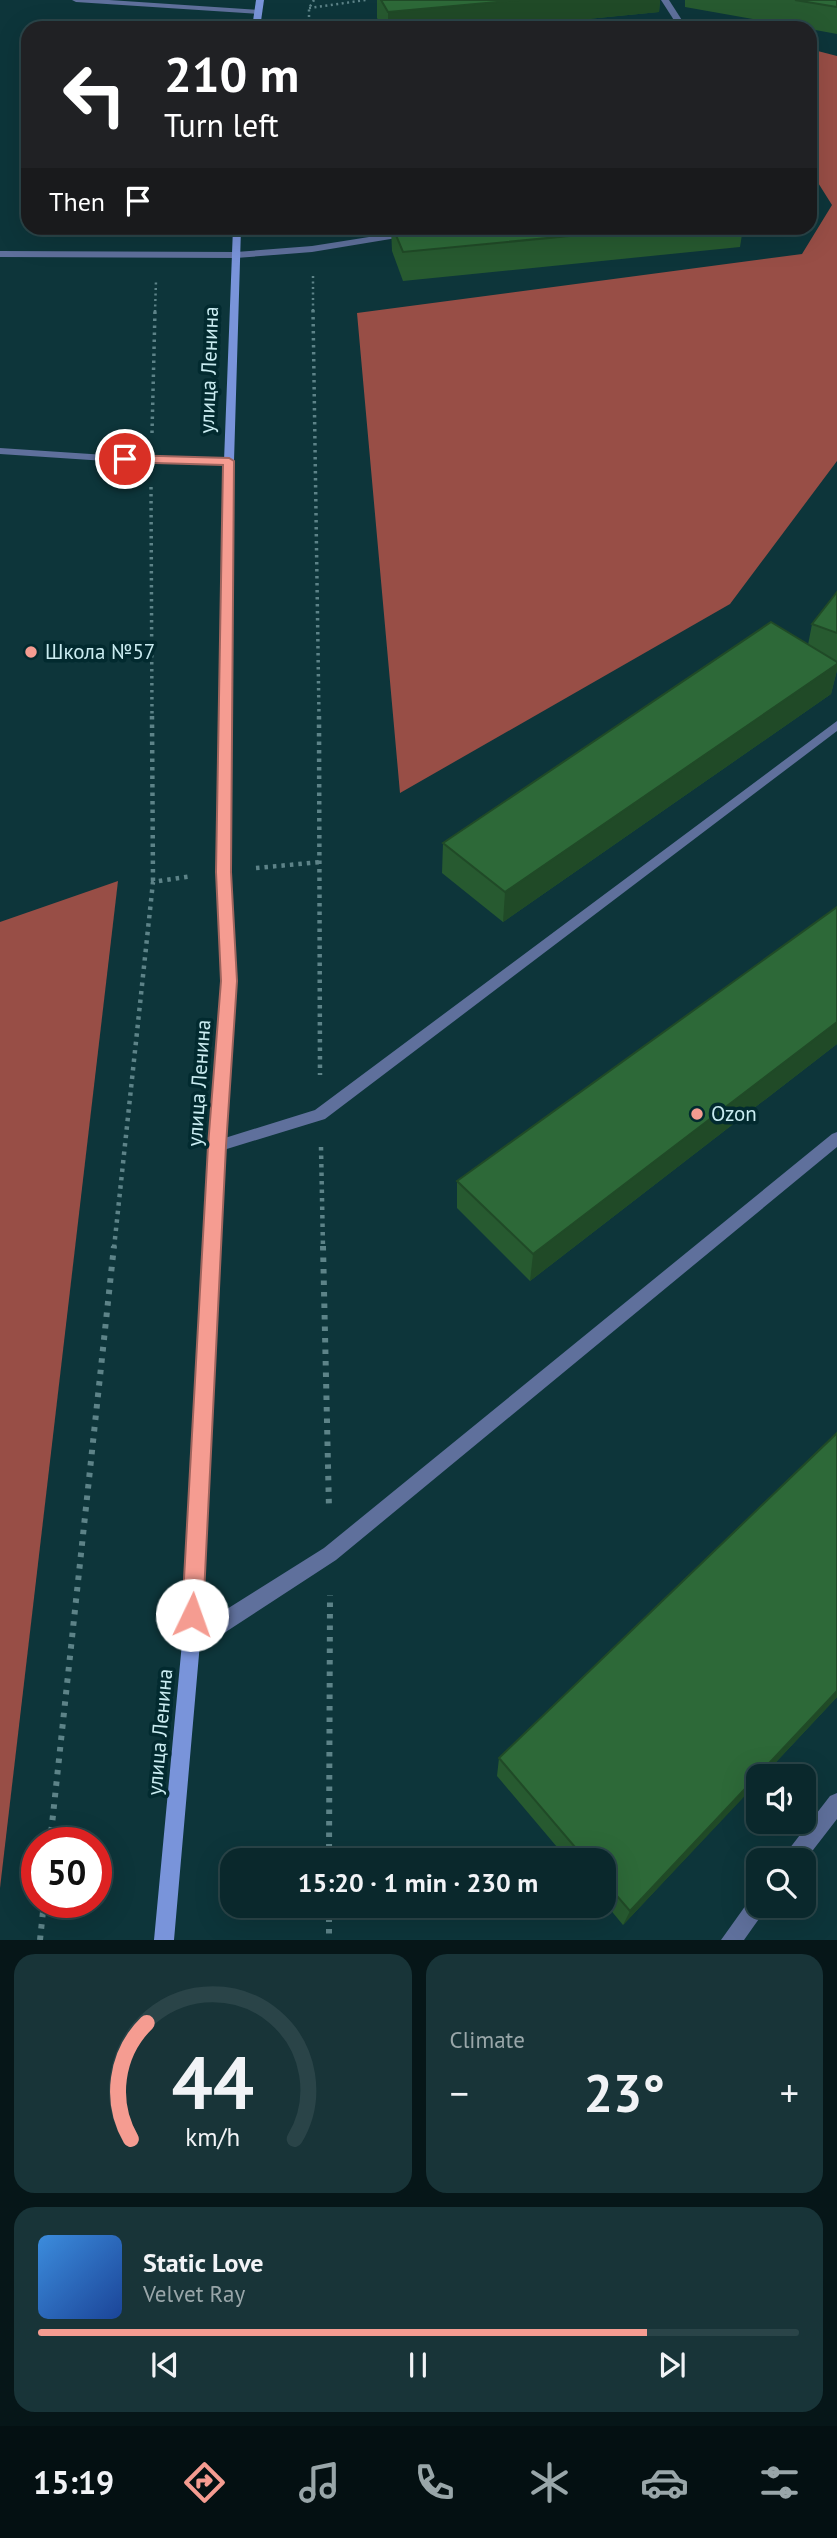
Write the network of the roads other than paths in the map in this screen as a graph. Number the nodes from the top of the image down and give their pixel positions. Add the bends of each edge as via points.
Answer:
1 (76, 0) edge
2 (260, 0) edge
3 (666, 0) edge
4 (257, 12) junction
5 (256, 21) edge
6 (679, 21) edge
7 (237, 235) edge
8 (397, 235) edge
9 (0, 254) edge
10 (236, 255) junction
11 (0, 451) edge
12 (229, 461) junction
13 (837, 725) edge
14 (837, 1138) edge
15 (217, 1146) junction
16 (191, 1643) junction
17 (837, 1803) edge
18 (802, 1848) edge
19 (748, 1918) edge
20 (164, 1940) edge
21 (731, 1940) edge

1 - 4 lane
2 - 4 main road
3 - 6 lane
4 - 5 main road
7 - 10 main road, улица Ленина
8 - 10 lane
9 - 10 lane
10 - 12 main road, улица Ленина
11 - 12 lane
12 - 15 main road, улица Ленина via 223,872 229,981
13 - 15 lane via 320,1115
14 - 16 lane via 330,1554
15 - 16 main road, улица Ленина
16 - 20 main road, улица Ленина
17 - 18 lane
19 - 21 lane

